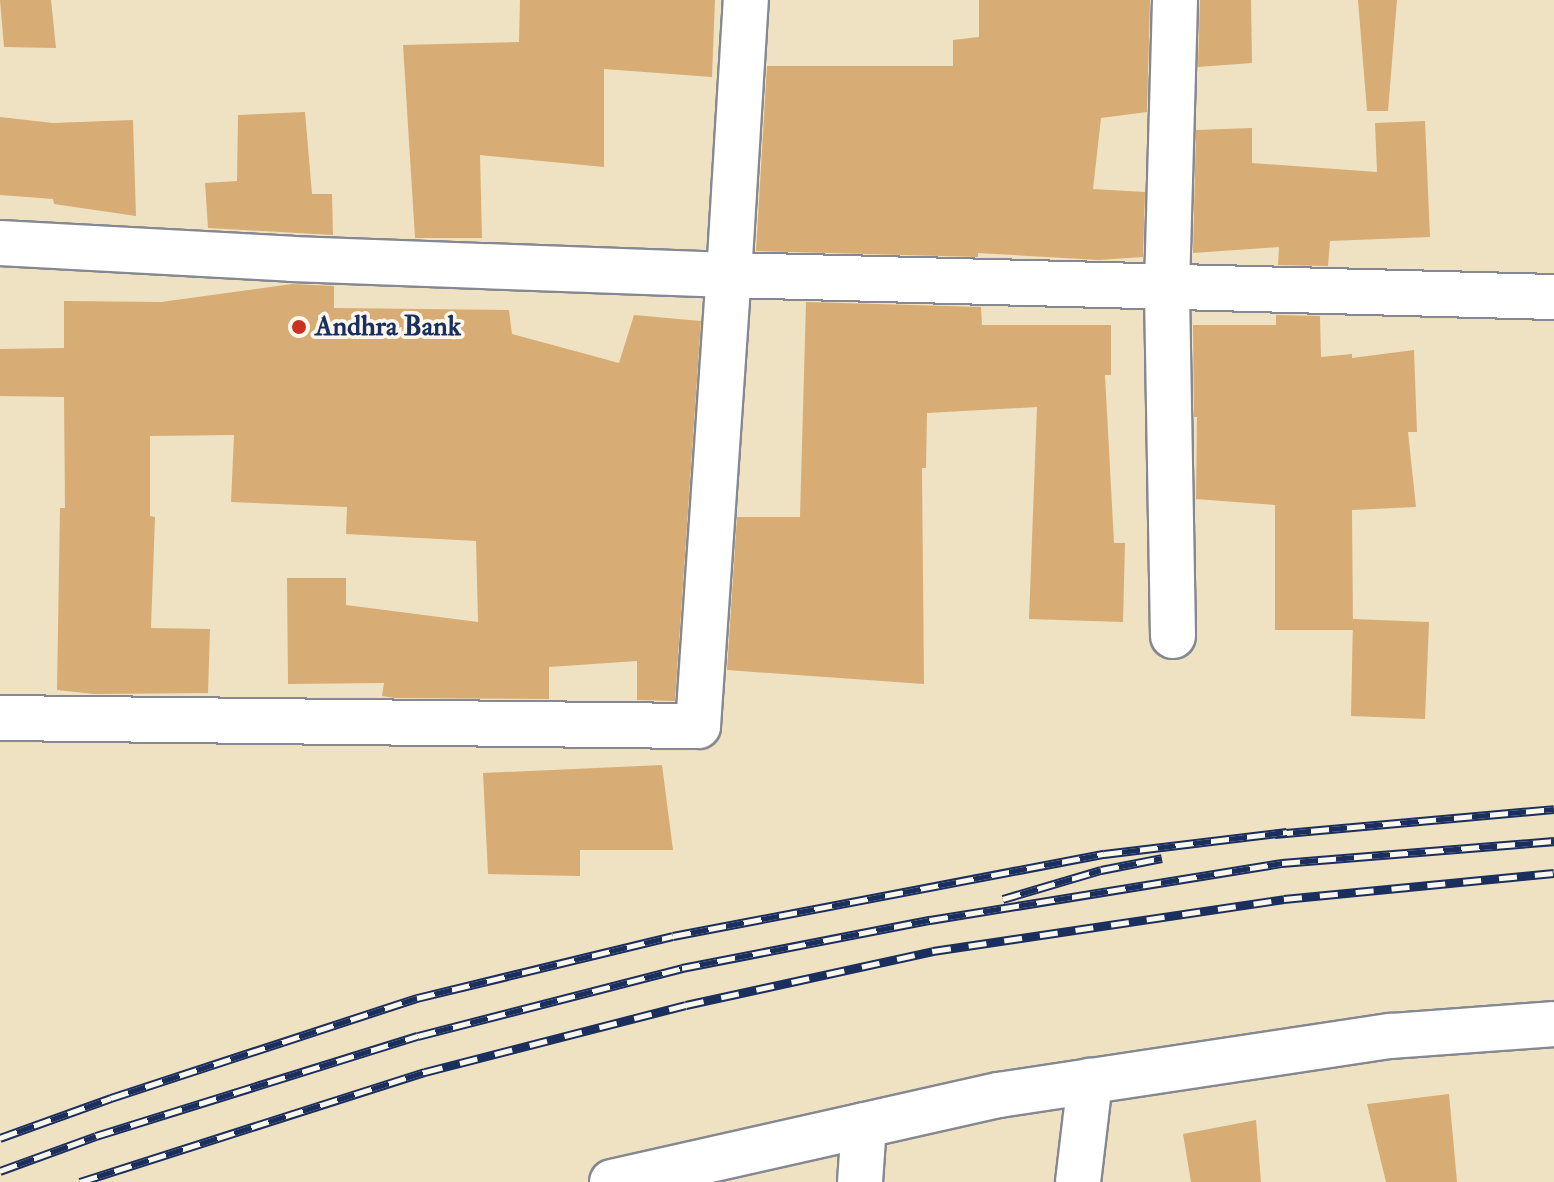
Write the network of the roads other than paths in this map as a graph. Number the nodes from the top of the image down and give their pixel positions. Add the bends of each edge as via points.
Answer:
1 (746, 0) edge
2 (1175, 0) edge
3 (0, 243) edge
4 (729, 275) junction
5 (1167, 287) junction
6 (1554, 297) edge
7 (1173, 636) dead end
8 (0, 718) edge
9 (1554, 1024) edge
10 (1090, 1081) junction
11 (864, 1125) junction
12 (612, 1182) edge
13 (860, 1182) edge
14 (1078, 1182) edge

1 - 4 street
2 - 5 street
3 - 4 street
4 - 5 street
4 - 8 street via 698,726
5 - 6 street
5 - 7 street
9 - 10 street via 1391,1036
10 - 11 street
10 - 14 street
11 - 12 street
11 - 13 street

